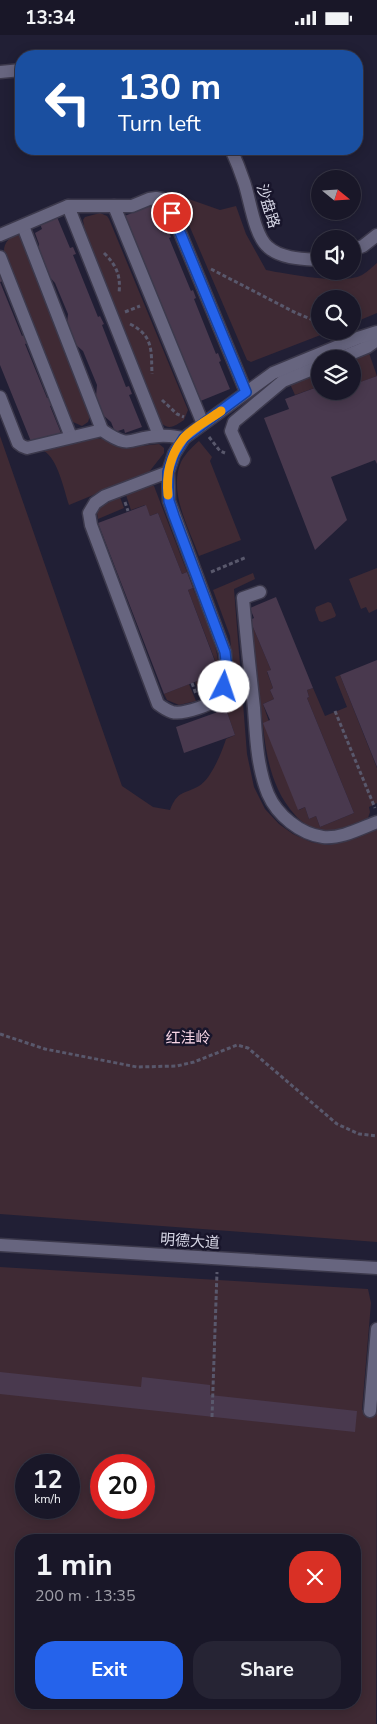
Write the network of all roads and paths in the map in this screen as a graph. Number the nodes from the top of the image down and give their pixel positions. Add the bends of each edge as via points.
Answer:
1 (15, 71) edge
2 (0, 72) edge
3 (234, 155) edge
4 (68, 206) junction
5 (114, 206) junction
6 (22, 226) junction
7 (0, 235) edge
8 (377, 235) edge
9 (361, 247) edge
10 (0, 257) edge
11 (192, 259) junction
12 (311, 260) edge
13 (152, 300) junction
14 (112, 318) junction
15 (311, 319) edge
16 (377, 332) edge
17 (377, 340) edge
18 (360, 350) edge
19 (311, 370) edge
20 (153, 382) dead end
21 (246, 392) junction
22 (158, 395) dead end
23 (0, 397) edge
24 (204, 429) junction
25 (102, 430) junction
26 (159, 435) junction
27 (71, 437) junction
28 (184, 438) junction
29 (220, 451) dead end
30 (244, 460) dead end
31 (168, 472) junction
32 (247, 557) dead end
33 (206, 574) dead end
34 (260, 592) dead end
35 (336, 711) dead end
36 (377, 814) edge
37 (377, 822) edge
38 (0, 1034) edge
39 (377, 1136) edge
40 (0, 1245) edge
41 (218, 1259) junction
42 (377, 1268) edge
43 (377, 1329) edge
44 (370, 1411) dead end
45 (212, 1417) dead end

1 - 2 street
3 - 12 street, 沙盘路 via 260,237 268,248
4 - 5 street
4 - 6 street
4 - 14 street
5 - 11 street via 132,206 149,199 162,199 172,213
5 - 13 street
6 - 7 street
6 - 25 street
8 - 9 street
10 - 27 street
11 - 15 path
11 - 21 street
13 - 14 path
13 - 24 street
14 - 20 path via 138,328 147,337
14 - 26 street
16 - 21 street via 273,373
17 - 18 street
19 - 30 street via 283,381 234,422 231,431
21 - 24 street
22 - 24 path via 177,413
23 - 27 street via 22,446 27,448
24 - 28 street
24 - 29 path
25 - 26 street via 116,440 126,442
25 - 27 street
26 - 28 street
28 - 31 street
31 - 31 street via 171,509 225,652 227,669 222,695 216,701 183,713 172,712 158,704 89,513 105,496
32 - 33 path
34 - 37 street via 243,598 258,758 269,795 290,823 313,835 332,837
35 - 36 path
38 - 39 path via 45,1049 137,1067 177,1066 237,1045 248,1048 337,1124
40 - 41 street, 明德大道
41 - 42 street, 明德大道
41 - 45 path
43 - 44 street

